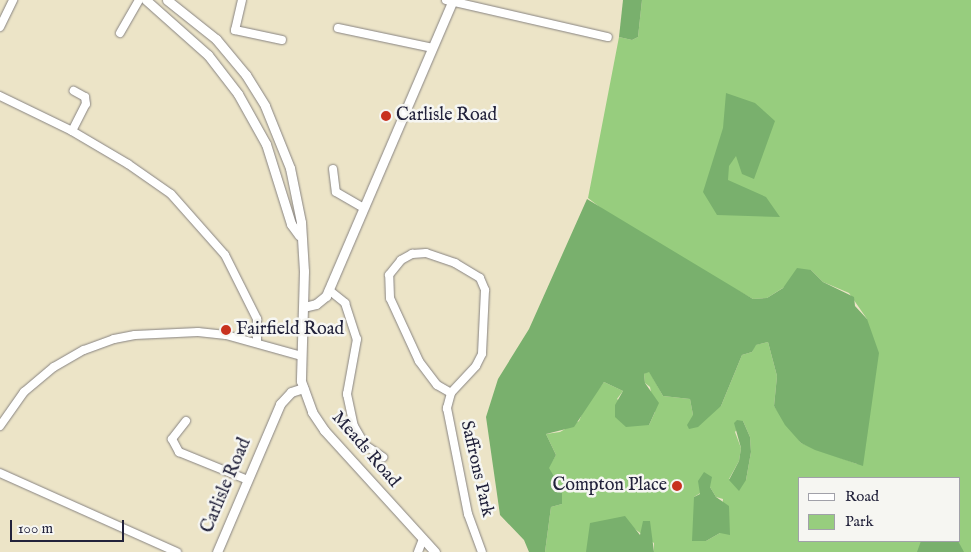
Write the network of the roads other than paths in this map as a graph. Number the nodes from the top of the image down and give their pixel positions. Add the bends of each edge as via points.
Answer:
1 (14, 0) edge
2 (139, 0) edge
3 (146, 0) edge
4 (167, 0) edge
5 (242, 0) edge
6 (451, 1) edge
7 (0, 27) edge
8 (338, 28) dead end
9 (120, 33) dead end
10 (608, 37) dead end
11 (282, 40) dead end
12 (433, 48) junction
13 (74, 91) dead end
14 (0, 96) edge
15 (72, 131) junction
16 (333, 169) dead end
17 (364, 208) junction
18 (300, 235) junction
19 (329, 290) junction
20 (304, 307) junction
21 (257, 343) junction
22 (301, 356) junction
23 (303, 388) junction
24 (451, 393) junction
25 (186, 421) dead end
26 (0, 424) edge
27 (383, 457) dead end
28 (0, 474) edge
29 (248, 480) junction
30 (423, 539) junction
31 (177, 552) edge
32 (217, 552) edge
33 (418, 552) edge
34 (435, 552) edge
35 (482, 552) edge

1 - 7 street
2 - 9 street
3 - 18 street, Meads Road via 208,55 238,94 266,144 291,224
4 - 18 street, Meads Road via 216,39 258,93 290,168
5 - 11 street via 235,30
6 - 10 street
6 - 12 street
8 - 12 street
12 - 17 street
13 - 15 street via 85,97 86,104
14 - 15 street
15 - 21 street via 171,194 209,234 230,263 257,319
16 - 17 street via 336,192
17 - 19 street
18 - 20 street, Meads Road
19 - 20 street via 320,302
19 - 27 street via 345,303 357,339 347,394 354,426 365,445
20 - 22 street, Meads Road
21 - 22 street
21 - 26 street via 226,336 172,332 135,335 97,344 65,360 40,378 24,392
22 - 23 street, Meads Road
23 - 29 street, Carlisle Road via 291,392 280,404
23 - 30 street, Meads Road via 324,430
24 - 24 street via 437,384 419,361 390,298 389,275 401,260 412,254 426,253 455,262 480,278 486,290 482,354 476,366
24 - 35 street, Saffrons Park via 447,415 468,514
25 - 29 street via 172,439 179,452
28 - 31 street
29 - 32 street, Carlisle Road
30 - 33 street
30 - 34 street, Meads Road

